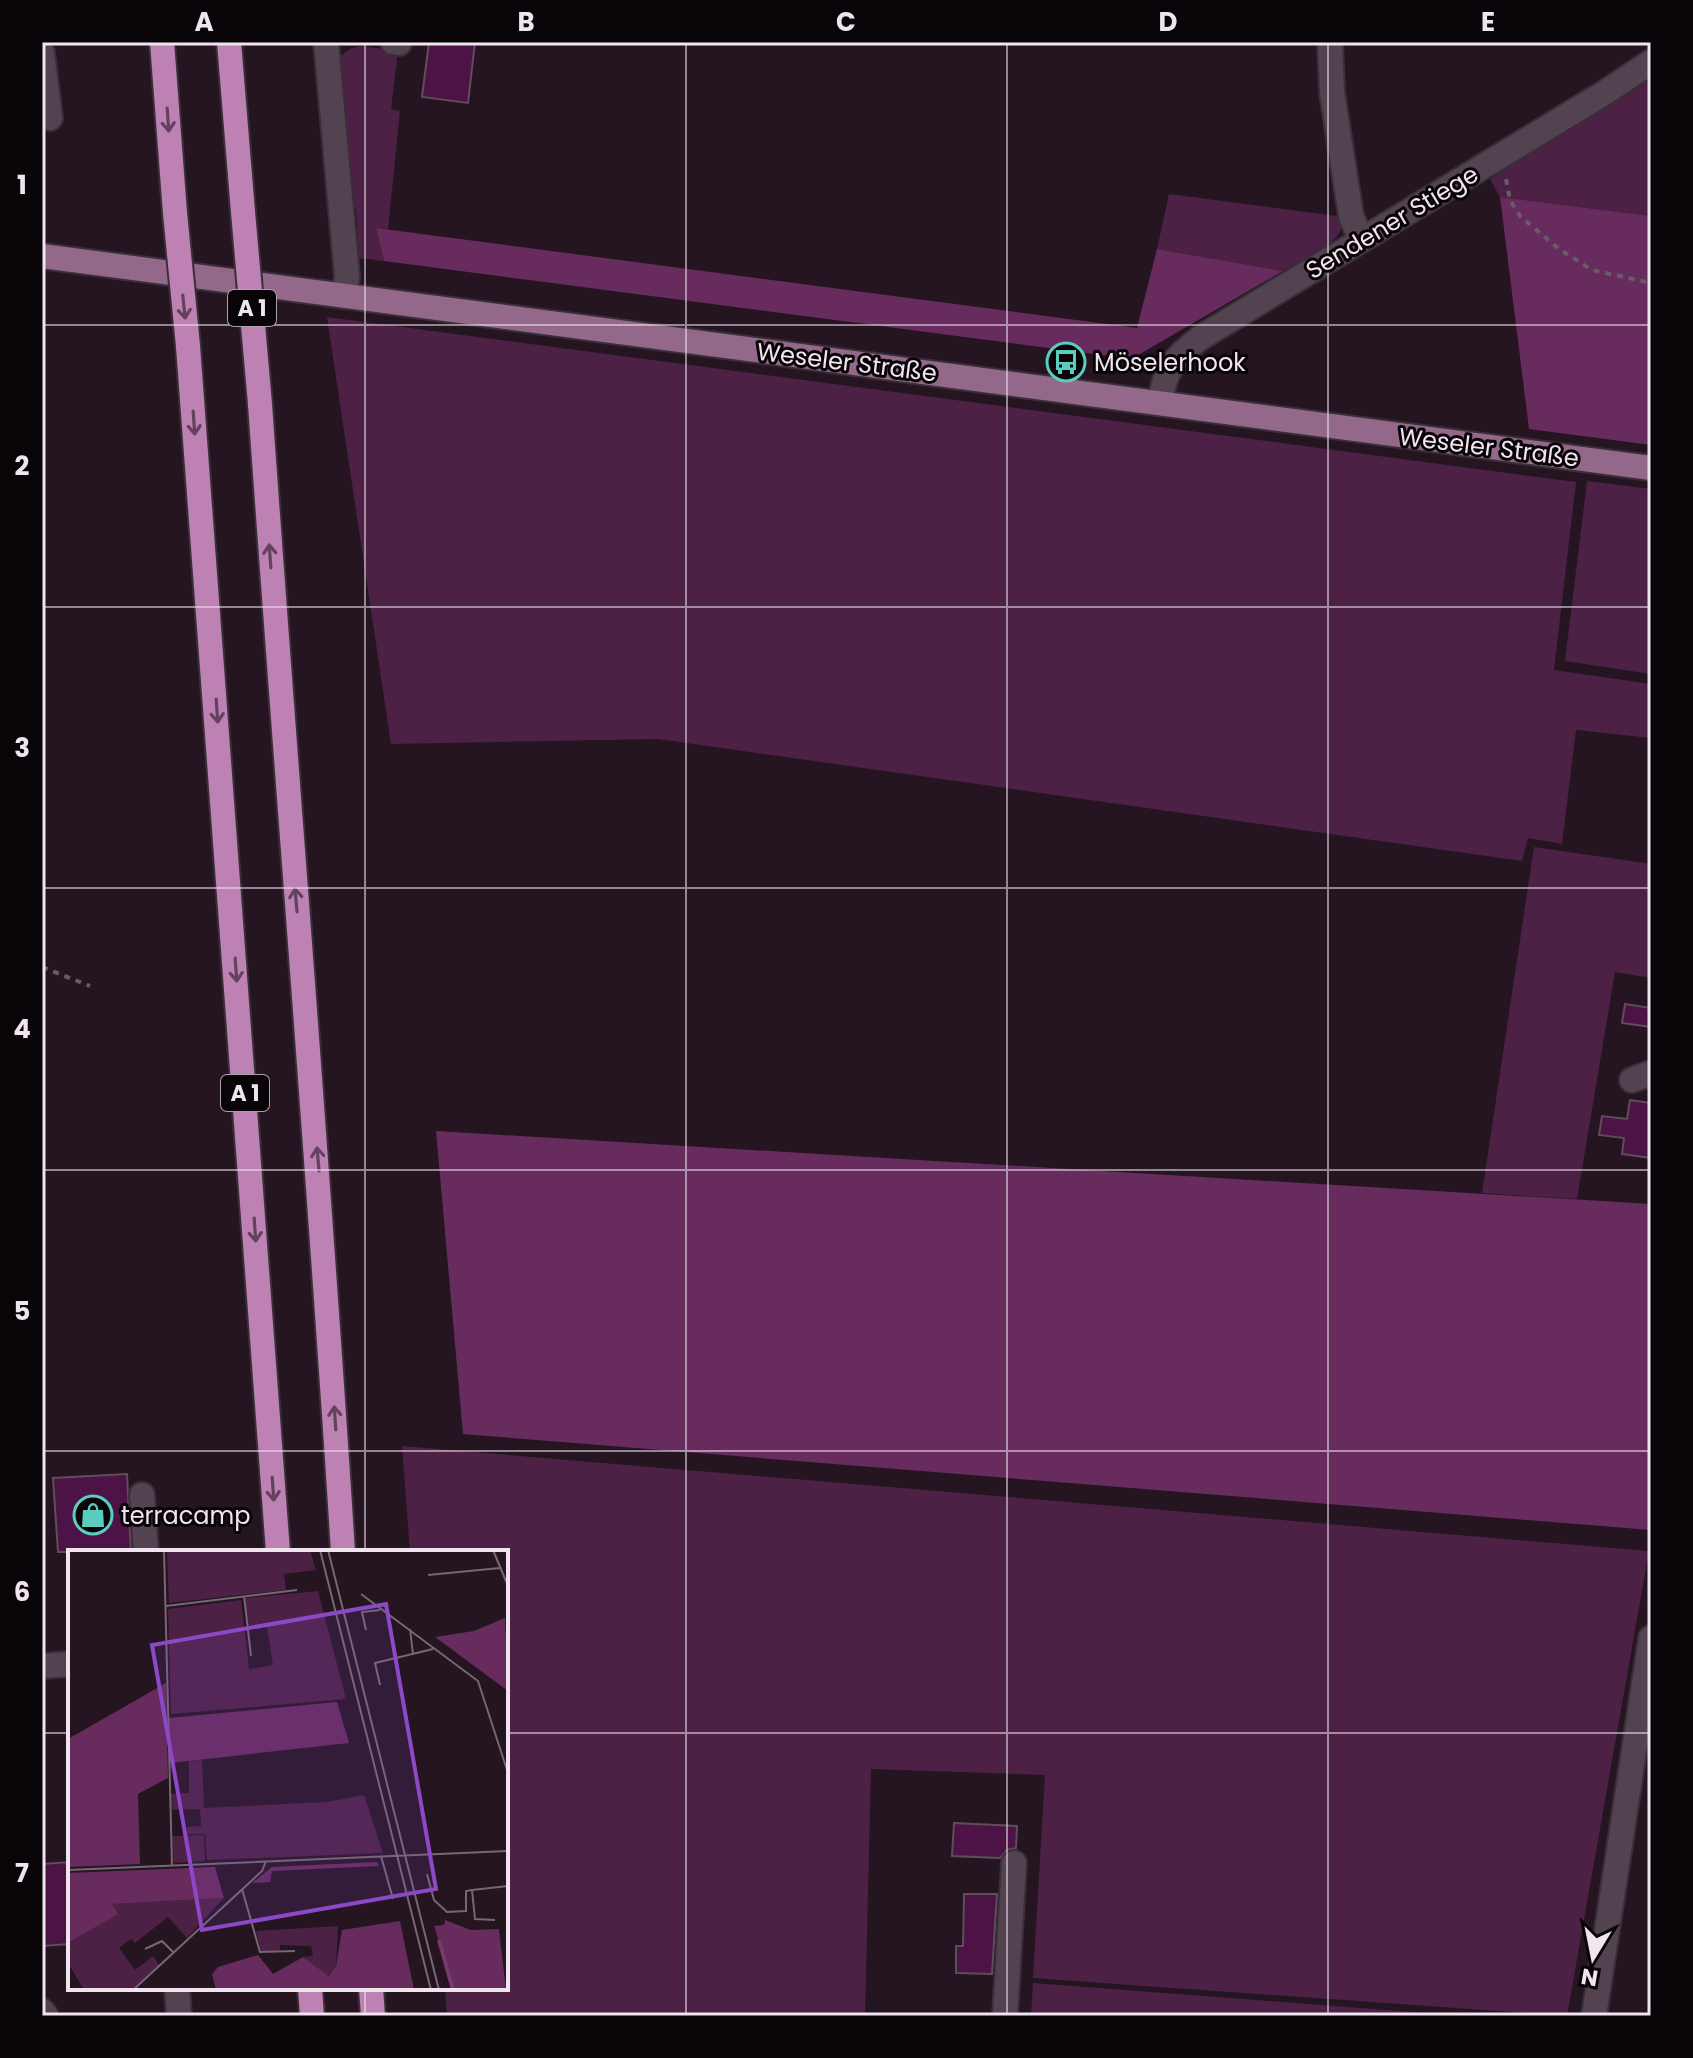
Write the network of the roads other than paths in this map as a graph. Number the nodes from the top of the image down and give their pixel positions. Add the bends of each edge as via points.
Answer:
1 (162, 42) edge
2 (229, 42) edge
3 (326, 42) edge
4 (393, 42) edge
5 (1330, 42) edge
6 (399, 43) edge
7 (42, 53) edge
8 (1651, 62) edge
9 (50, 118) dead end
10 (1361, 239) junction
11 (42, 256) edge
12 (345, 296) junction
13 (1160, 403) junction
14 (1651, 468) edge
15 (142, 1495) dead end
16 (146, 1550) edge
17 (278, 1550) edge
18 (343, 1550) edge
19 (1651, 1638) edge
20 (68, 1664) edge
21 (42, 1666) edge
22 (1014, 1863) dead end
23 (177, 1990) edge
24 (310, 1990) edge
25 (371, 1990) edge
26 (42, 2011) edge
27 (46, 2016) edge
28 (179, 2016) edge
29 (312, 2016) edge
30 (373, 2016) edge
31 (1005, 2016) edge
32 (1594, 2016) edge

1 -> 17 highway, A 1, bridge
18 -> 2 highway, A 1, bridge via 321,1195
3 - 12 street
4 - 6 street
5 - 10 street via 1332,92 1351,216
7 - 9 street
8 - 10 street, Sendener Stiege
10 - 13 street, Sendener Stiege via 1178,355 1168,368
11 - 12 main road, Weseler Straße
12 - 13 main road, Weseler Straße
13 - 14 main road, Weseler Straße
15 - 16 street
19 - 32 street
20 - 21 street
22 - 31 street
23 - 28 street
24 - 29 highway
25 - 30 highway
26 - 27 street

